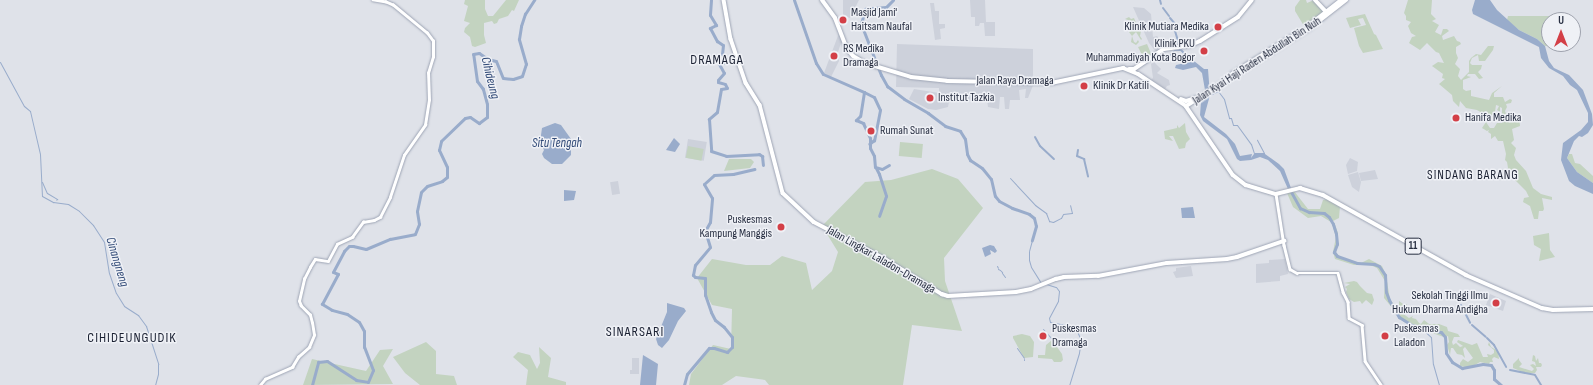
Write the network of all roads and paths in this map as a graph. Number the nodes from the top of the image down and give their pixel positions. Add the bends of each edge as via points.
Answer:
1 (373, 0) edge
2 (724, 0) edge
3 (822, 0) edge
4 (1253, 0) edge
5 (1315, 0) edge
6 (1341, 0) edge
7 (1346, 0) edge
8 (1328, 13) junction
9 (1154, 57) junction
10 (1123, 68) junction
11 (1139, 68) junction
12 (1133, 72) junction
13 (1138, 74) junction
14 (1200, 97) junction
15 (1178, 99) junction
16 (1187, 107) junction
17 (1276, 194) junction
18 (1284, 241) junction
19 (1593, 309) edge
20 (260, 385) edge
21 (1381, 385) edge

1 - 20 main road via 392,4 434,41 433,58 428,73 430,97 425,124 404,155 390,197 380,217 363,222 352,237 336,244 328,261 313,260 304,277 299,302 310,315 314,336 309,347 292,367 265,379
2 - 18 main road, Jalan Lingkar Laladon-Dramaga via 731,39 746,83 760,105 781,189 807,217 944,295 1016,292 1064,277 1098,276 1167,263 1227,259
3 - 10 highway, Jalan Raya Dramaga via 835,18 850,53 857,59 924,80 1040,84
4 - 9 highway via 1238,17 1200,42 1168,50
5 - 8 highway
6 - 8 highway, Jalan Kyai Haji Raden Abdullah Bin Nuh
7 - 8 highway, Jalan Kyai Haji Raden Abdullah Bin Nuh
8 - 14 highway, Jalan Kyai Haji Raden Abdullah Bin Nuh
9 - 10 highway, Jalan Raya Dramaga via 1133,69
9 - 11 highway
10 - 12 highway
11 - 12 highway
11 - 13 highway
12 - 13 highway
13 - 15 highway
14 - 15 highway via 1186,101
14 - 16 highway, Jalan Kyai Haji Raden Abdullah Bin Nuh
15 - 16 highway
16 - 17 main road via 1237,180
17 - 18 main road
17 - 19 main road, 11 via 1304,188 1328,198 1464,275 1534,306 1553,310
18 - 21 main road via 1293,271 1338,274 1348,302 1349,318 1362,325 1365,361

